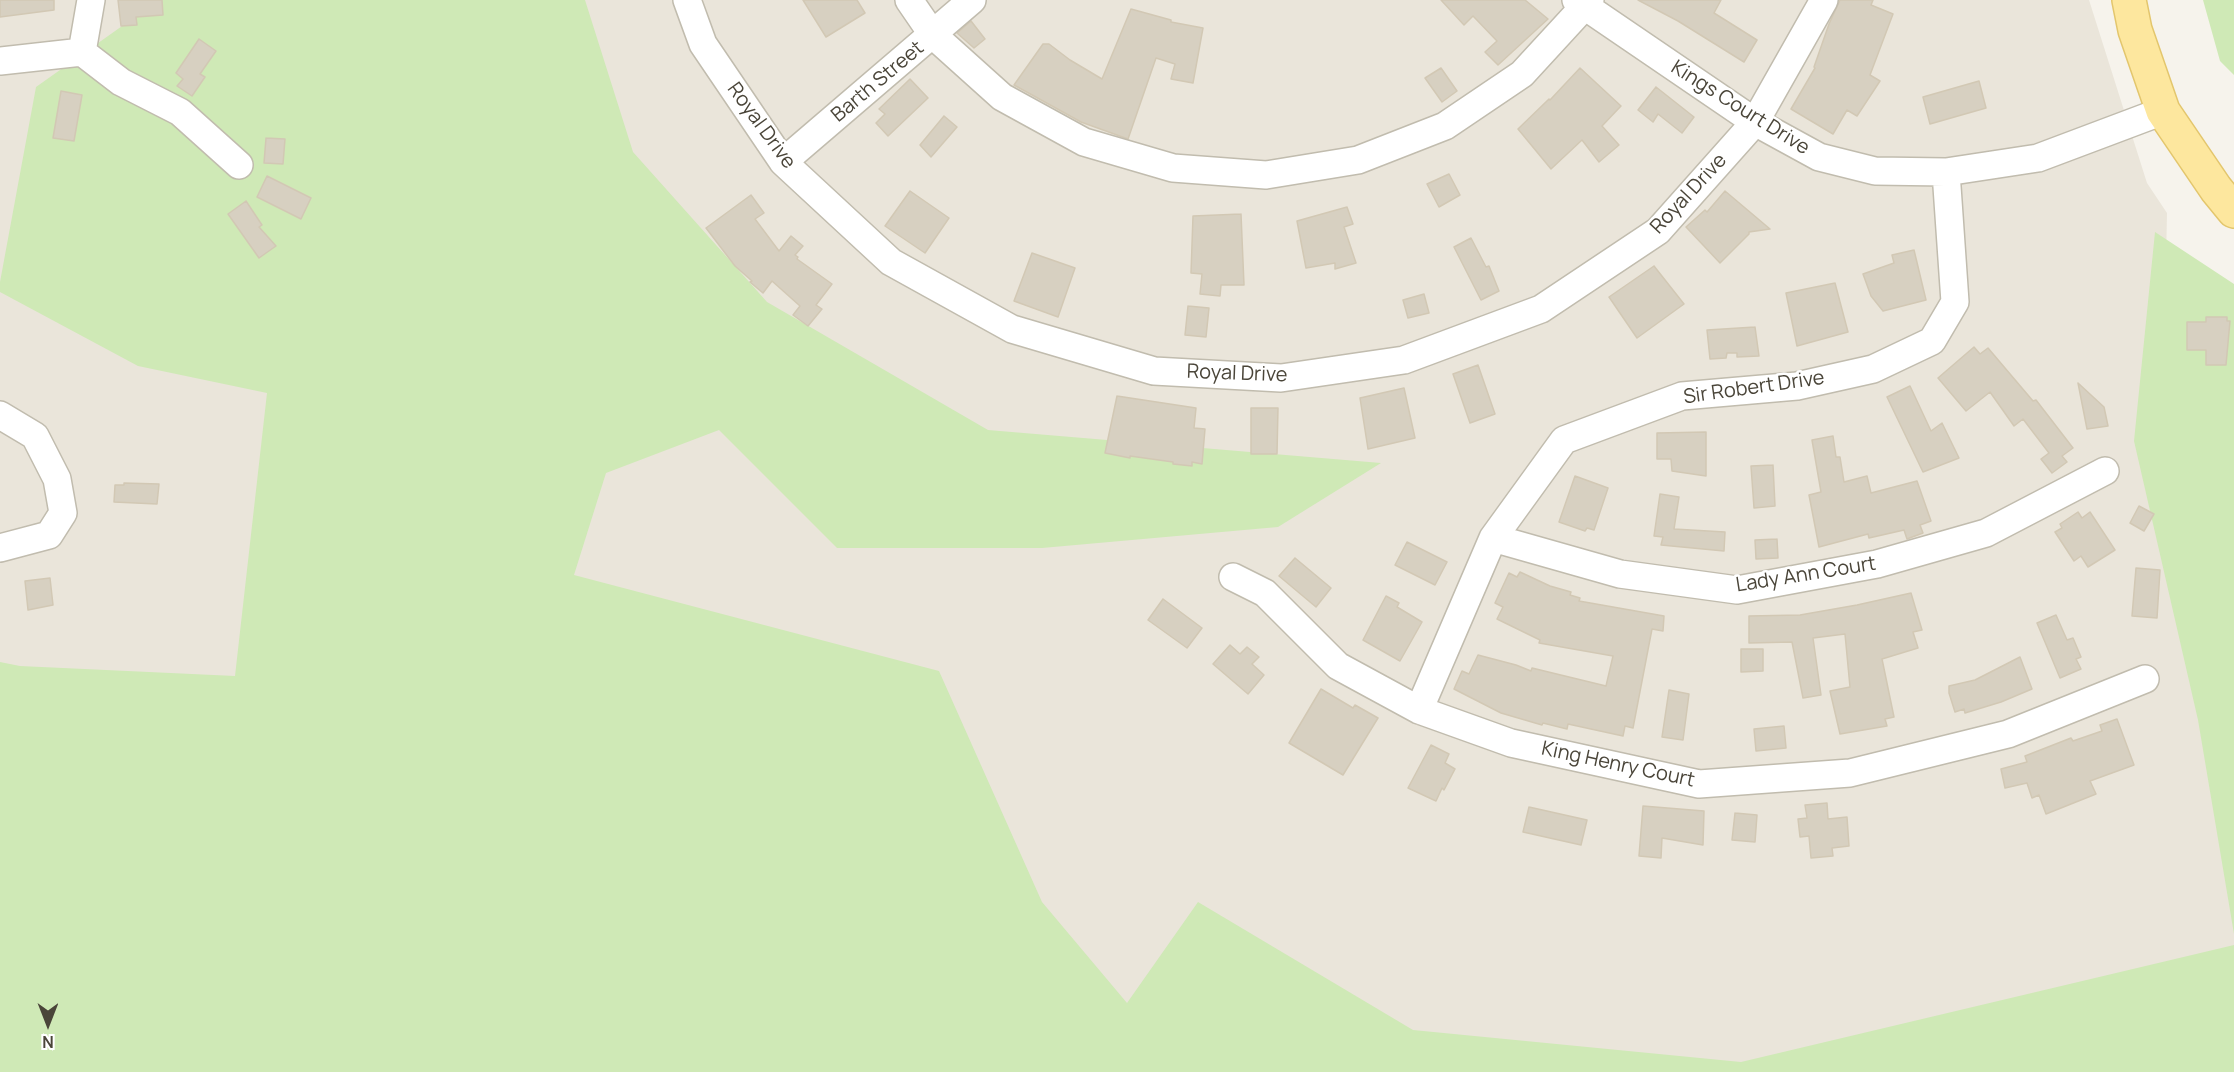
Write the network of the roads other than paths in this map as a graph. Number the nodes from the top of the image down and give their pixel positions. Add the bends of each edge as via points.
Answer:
1 (91, 0) edge
2 (687, 0) edge
3 (909, 0) edge
4 (972, 0) edge
5 (1824, 0) edge
6 (2129, 0) edge
7 (1584, 2) edge
8 (933, 35) junction
9 (82, 52) junction
10 (0, 61) edge
11 (2163, 111) junction
12 (1755, 122) junction
13 (783, 162) junction
14 (239, 165) dead end
15 (1946, 172) junction
16 (2234, 211) edge
17 (0, 415) edge
18 (2105, 471) dead end
19 (1493, 538) junction
20 (0, 548) edge
21 (1233, 577) dead end
22 (2145, 679) dead end
23 (1419, 710) junction

1 - 9 street
2 - 13 street, Royal Drive via 703,45
3 - 8 street
4 - 8 street, Barth Street
5 - 12 street, Royal Drive
6 - 11 main road via 2135,30
7 - 8 street via 1522,74 1445,126 1358,160 1266,175 1173,168 1084,142 1002,97
7 - 12 street, Kings Court Drive
8 - 13 street, Barth Street
9 - 10 street
9 - 14 street via 121,82 180,112
11 - 15 street, Kings Court Drive via 2038,158
11 - 16 main road
12 - 13 street, Royal Drive via 1658,231 1541,309 1404,360 1281,378 1154,371 1012,329 891,262
12 - 15 street, Kings Court Drive via 1819,158 1875,171
15 - 19 street, Sir Robert Drive via 1955,302 1932,341 1873,369 1797,386 1682,396 1564,440
17 - 20 street via 35,436 57,479 63,513 49,535
18 - 19 street, Lady Ann Court via 1986,533 1877,564 1737,590 1620,574
19 - 23 street, Sir Robert Drive
21 - 23 street, King Henry Court via 1264,593 1338,666
22 - 23 street, King Henry Court via 2008,734 1850,773 1700,784 1511,742

